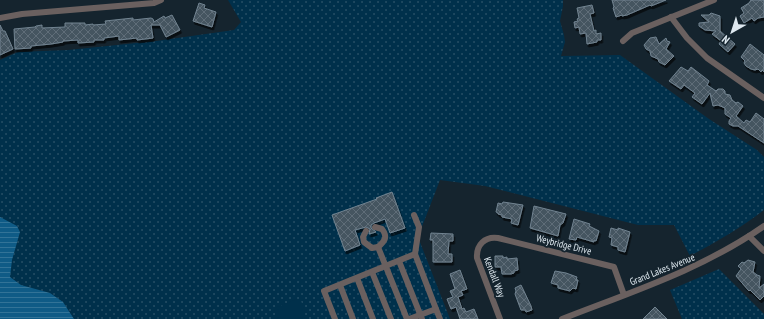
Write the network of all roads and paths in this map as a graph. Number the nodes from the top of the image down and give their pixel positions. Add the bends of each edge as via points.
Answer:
1 (161, 0) edge
2 (714, 0) edge
3 (671, 17) junction
4 (0, 18) edge
5 (623, 41) dead end
6 (764, 98) edge
7 (414, 215) dead end
8 (764, 226) edge
9 (375, 227) dead end
10 (366, 231) dead end
11 (749, 236) junction
12 (481, 243) joint
13 (378, 247) junction
14 (764, 251) edge
15 (415, 254) junction
16 (399, 261) junction
17 (386, 266) junction
18 (372, 272) junction
19 (357, 278) junction
20 (340, 285) junction
21 (624, 295) junction
22 (436, 309) junction
23 (421, 317) edge
24 (335, 319) edge
25 (353, 319) edge
26 (373, 319) edge
27 (391, 319) edge
28 (408, 319) edge
29 (440, 319) edge
30 (500, 319) edge
31 (562, 319) edge

1 - 4 street via 154,3
2 - 3 street
3 - 5 street via 632,33
3 - 6 street via 707,58
7 - 15 street via 419,227
8 - 11 street, Grand Lakes Avenue
9 - 13 street via 382,229 386,238
10 - 13 street via 364,242 372,248
11 - 14 street
11 - 21 street, Grand Lakes Avenue via 703,263
12 - 21 street, Weybridge Drive via 490,238 498,238 614,267
12 - 30 street, Kendall Way via 477,258
13 - 17 street
15 - 16 street
15 - 22 street
16 - 17 street
16 - 23 street
17 - 18 street
17 - 28 street
18 - 19 street
18 - 27 street
19 - 20 street
19 - 26 street
20 - 24 street via 324,291
20 - 25 street
21 - 31 street, Grand Lakes Avenue
22 - 23 street
22 - 29 street
23 - 28 street

